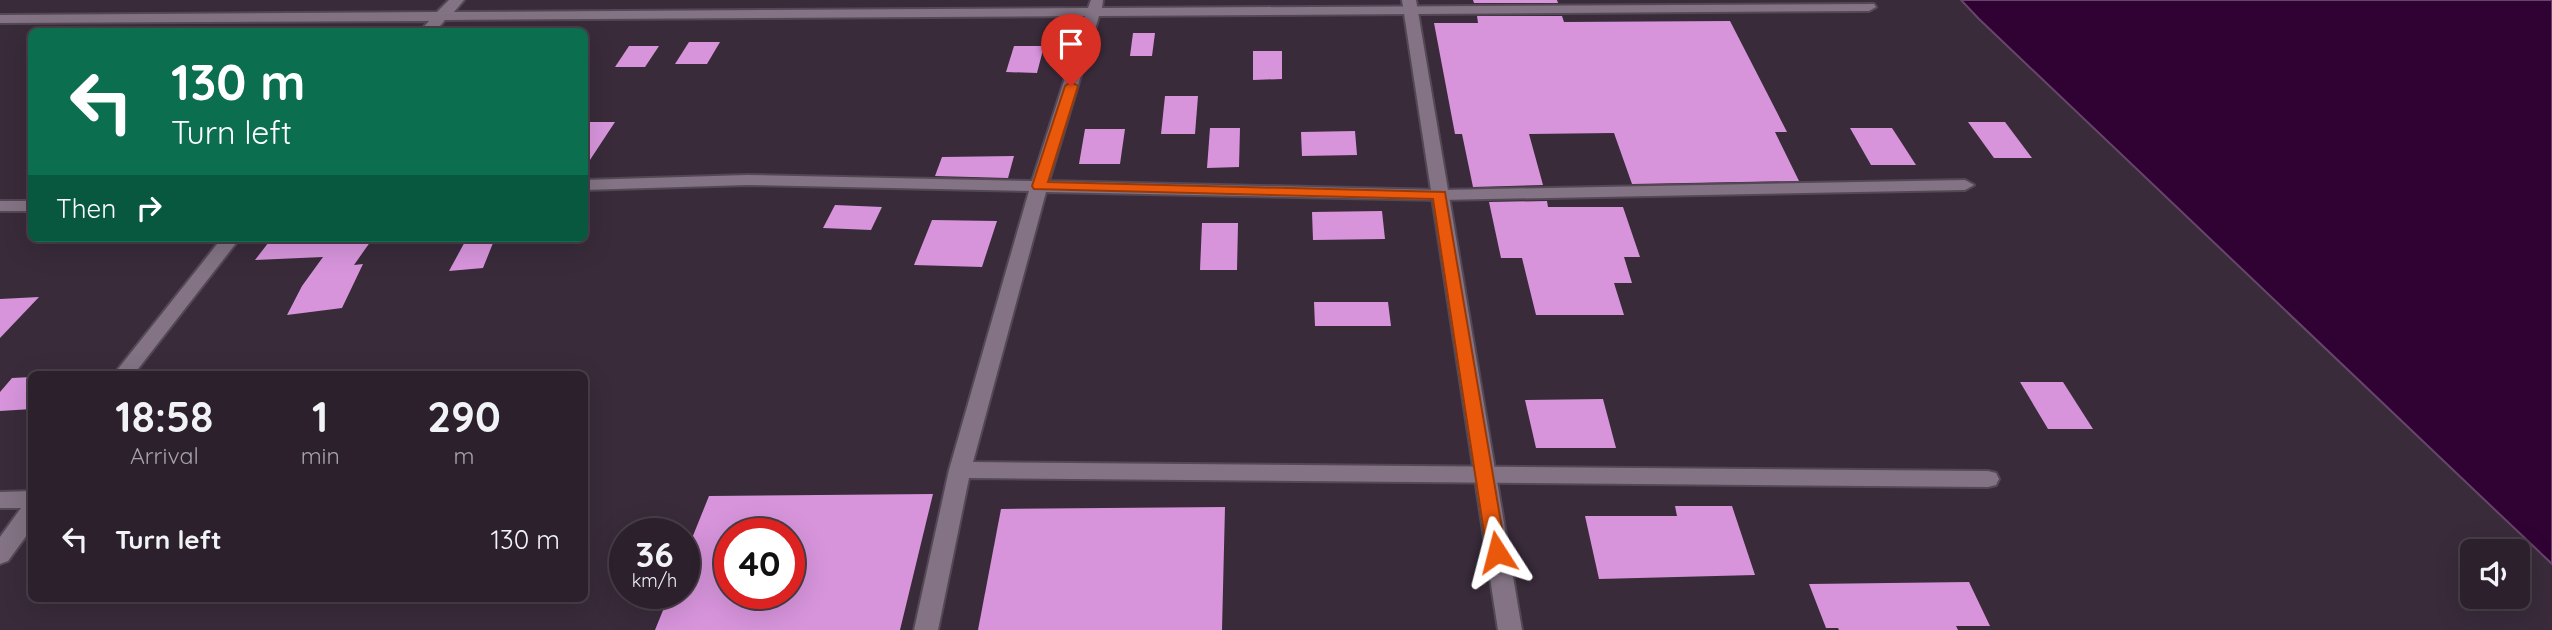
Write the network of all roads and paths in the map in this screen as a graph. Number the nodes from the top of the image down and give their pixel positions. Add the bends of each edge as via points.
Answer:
1 (457, 0) edge
2 (1410, 4) edge
3 (1097, 5) edge
4 (1869, 7) dead end
5 (439, 18) junction
6 (0, 19) edge
7 (430, 28) edge
8 (588, 185) edge
9 (1965, 185) dead end
10 (1039, 186) junction
11 (1440, 195) junction
12 (0, 206) edge
13 (28, 206) edge
14 (228, 242) edge
15 (126, 371) edge
16 (960, 470) junction
17 (1484, 474) junction
18 (1988, 479) dead end
19 (0, 500) edge
20 (28, 508) edge
21 (28, 513) edge
22 (0, 555) edge
23 (926, 630) edge
24 (1510, 630) edge

1 - 5 street
2 - 3 street
2 - 4 street
2 - 11 street
3 - 5 street
3 - 10 street
5 - 6 street
5 - 7 street
8 - 10 street via 747,180
9 - 11 street
10 - 11 street
10 - 16 street
11 - 17 street
12 - 13 street
14 - 15 street
16 - 17 street
16 - 23 street
17 - 18 street
17 - 24 street
19 - 20 street
21 - 22 street

